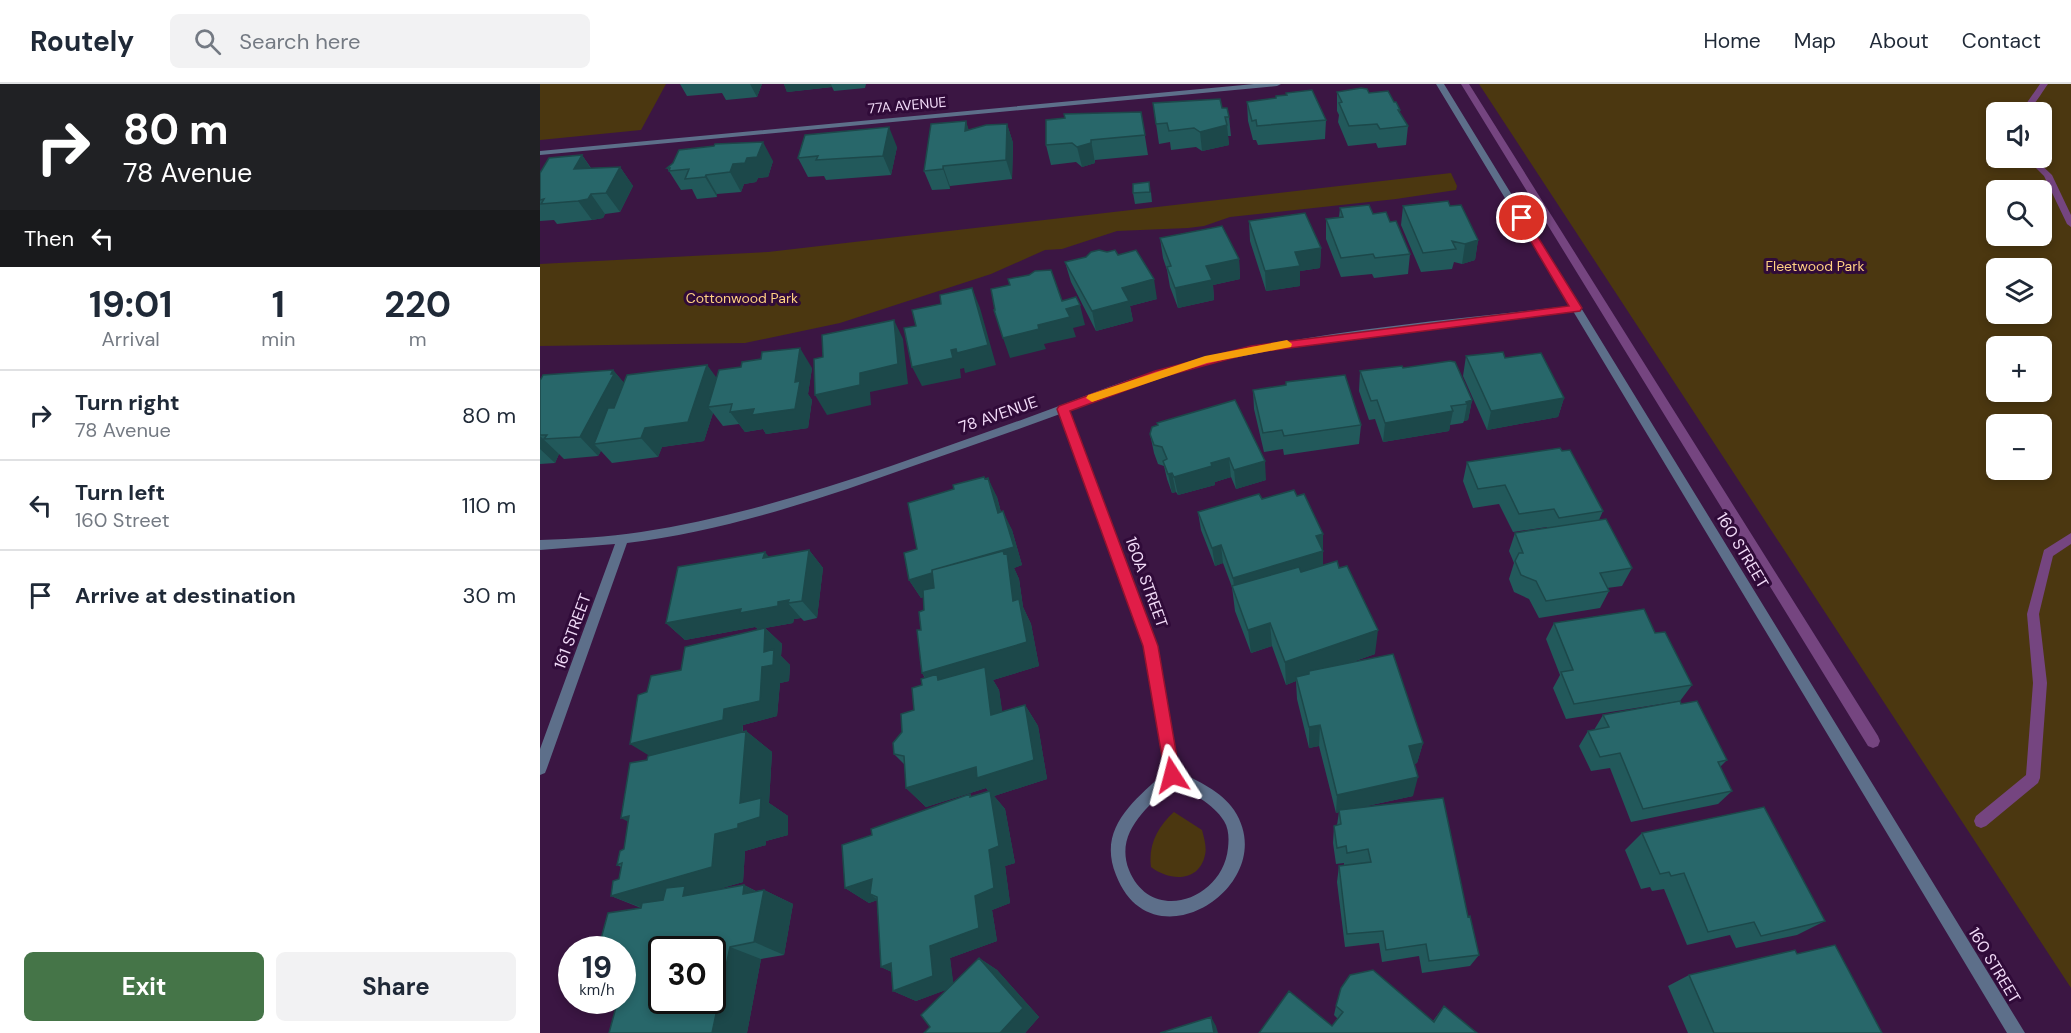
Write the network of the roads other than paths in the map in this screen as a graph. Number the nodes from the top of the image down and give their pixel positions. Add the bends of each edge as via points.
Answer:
1 (1277, 84) edge
2 (1440, 84) edge
3 (540, 153) edge
4 (1576, 308) junction
5 (1063, 409) junction
6 (622, 540) junction
7 (540, 545) edge
8 (540, 768) edge
9 (1172, 775) junction
10 (2017, 1033) edge

1 - 3 street, 77A AVENUE
2 - 4 street, 160 STREET
4 - 5 street, 78 AVENUE via 1251,350 1159,374
4 - 10 street, 160 STREET
5 - 6 street, 78 AVENUE via 778,507
5 - 9 street, 160A STREET via 1151,646
6 - 7 street, 78 AVENUE
6 - 8 street, 161 STREET
9 - 9 street via 1128,820 1117,857 1130,891 1145,903 1163,909 1185,908 1205,900 1222,886 1233,867 1237,846 1235,827 1226,810 1212,797

